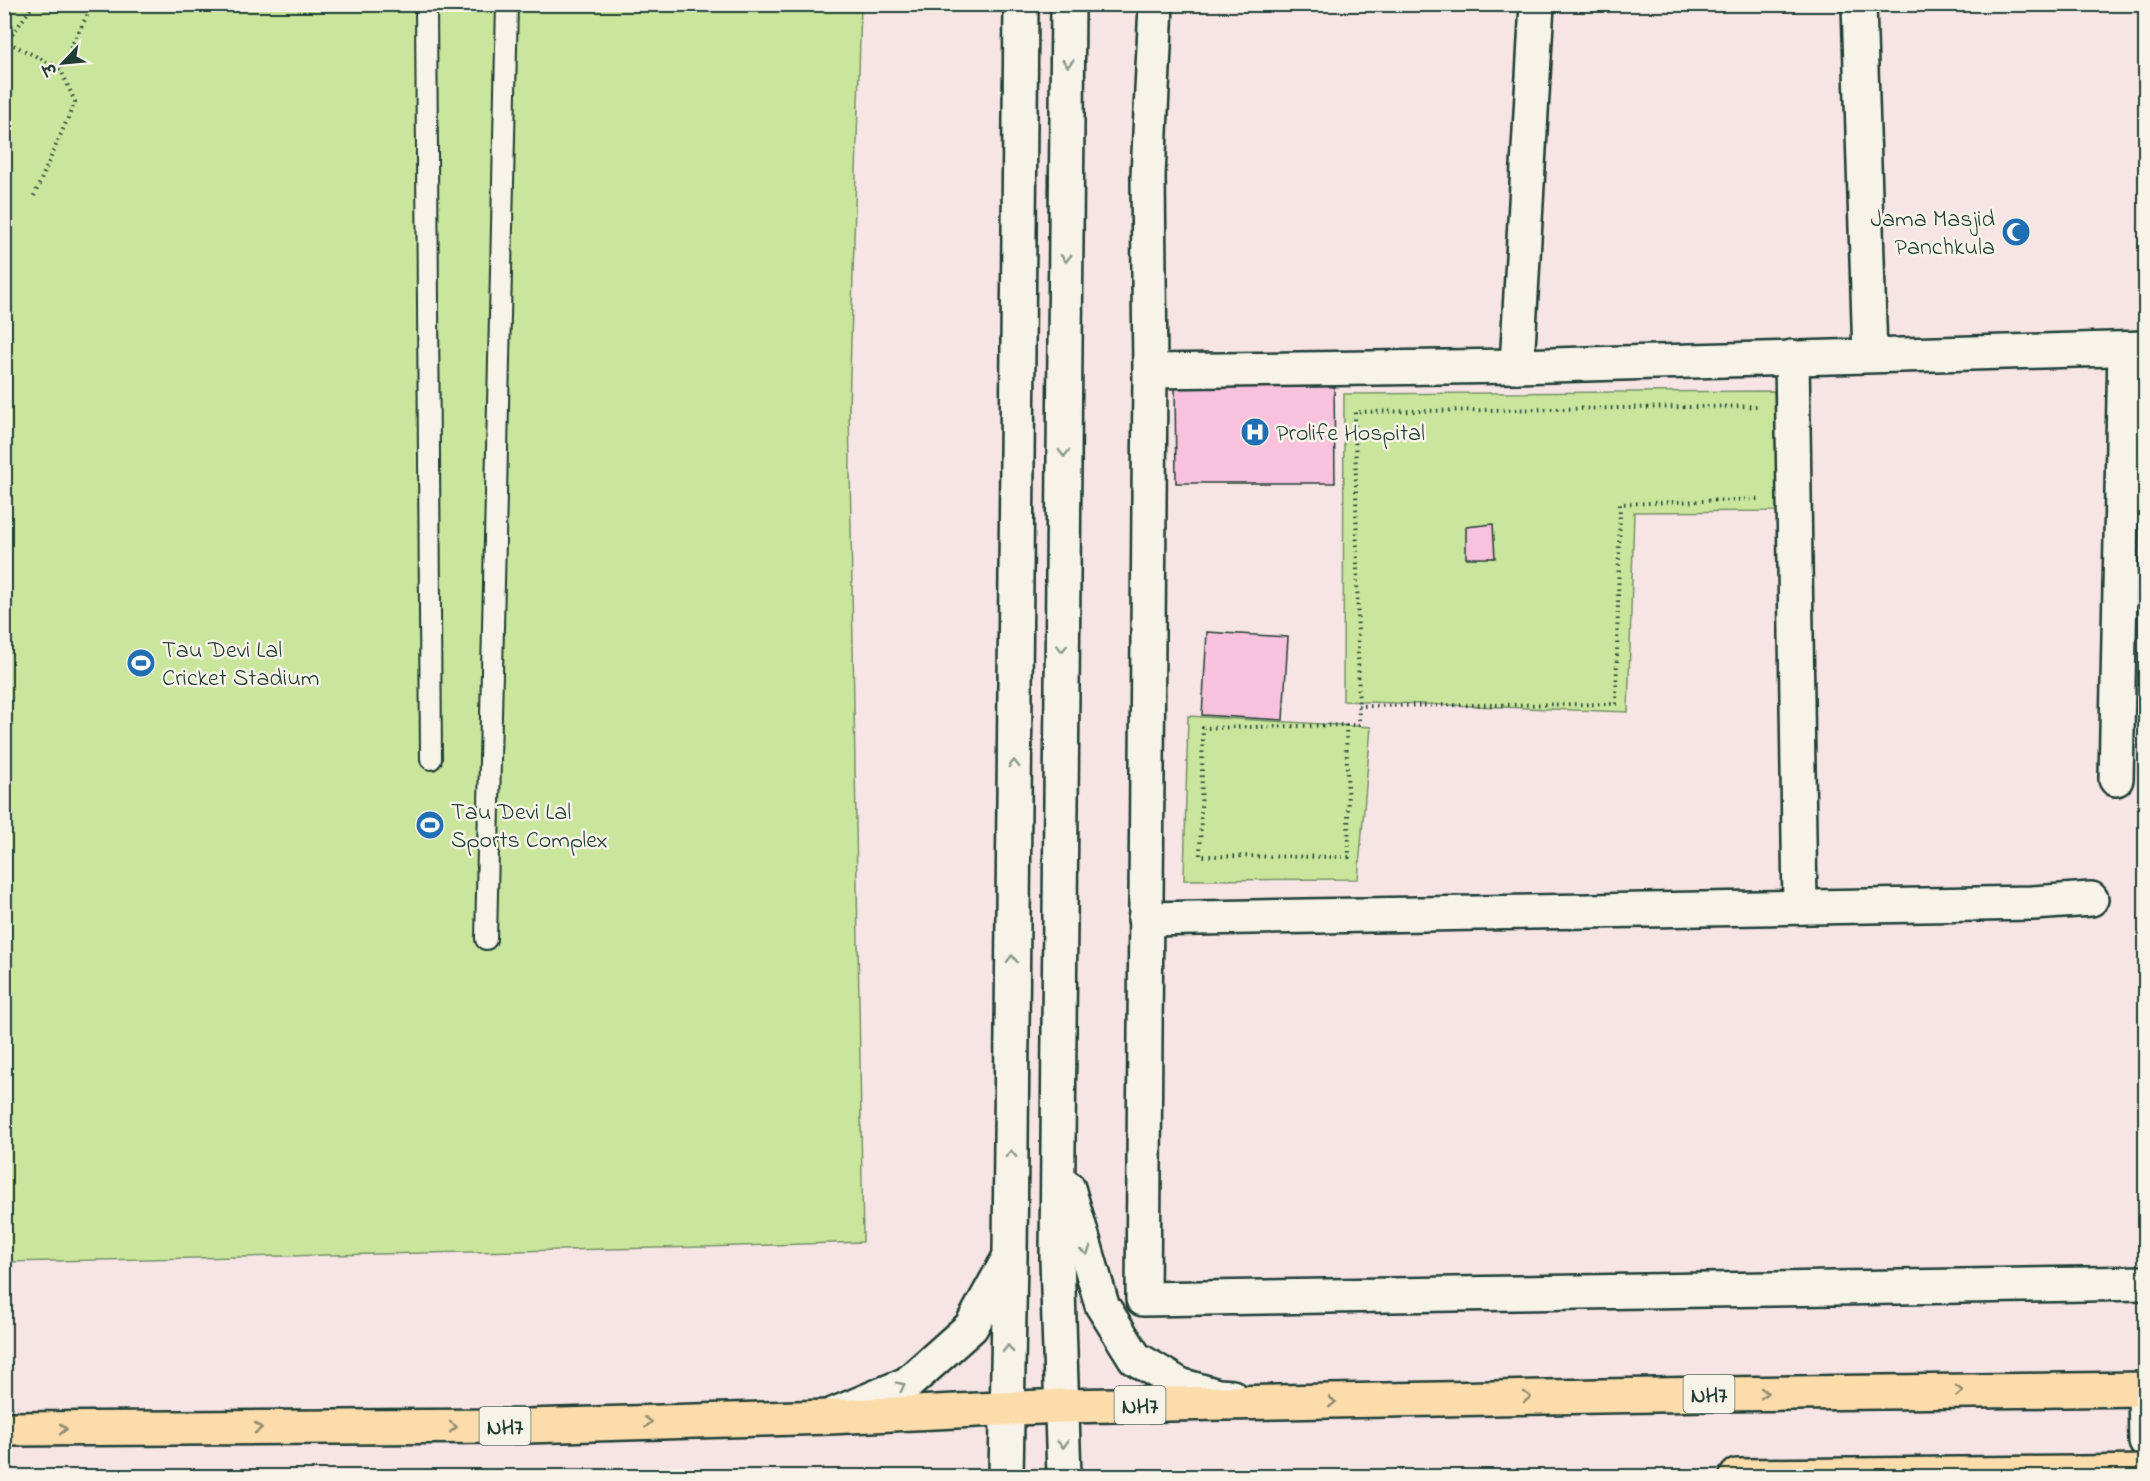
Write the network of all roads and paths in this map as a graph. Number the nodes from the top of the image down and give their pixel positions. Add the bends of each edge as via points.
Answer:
1 (34, 4) edge
2 (93, 4) edge
3 (426, 4) edge
4 (507, 4) edge
5 (1021, 4) edge
6 (1068, 4) edge
7 (1156, 4) edge
8 (1537, 4) edge
9 (1859, 4) edge
10 (60, 68) junction
11 (34, 196) dead end
12 (2135, 348) edge
13 (1870, 355) junction
14 (1792, 357) junction
15 (1517, 366) junction
16 (1150, 370) junction
17 (1767, 406) dead end
18 (1771, 499) dead end
19 (1359, 706) junction
20 (1346, 725) junction
21 (431, 759) dead end
22 (2116, 779) dead end
23 (2091, 899) dead end
24 (1800, 907) junction
25 (1145, 919) junction
26 (486, 939) dead end
27 (1058, 1154) junction
28 (1010, 1257) junction
29 (2145, 1283) edge
30 (2145, 1389) edge
31 (1274, 1403) junction
32 (1061, 1406) junction
33 (1006, 1408) junction
34 (829, 1417) junction
35 (4, 1430) edge
36 (2145, 1442) edge
37 (2145, 1456) edge
38 (2145, 1472) edge
39 (1006, 1476) edge
40 (1064, 1476) edge
41 (1737, 1476) edge
42 (2145, 1476) edge

1 - 10 path via 7,42
2 - 10 path
3 - 21 lane
4 - 26 lane
28 -> 5 street
6 -> 27 street
7 - 16 street via 1148,176
8 - 15 street
9 - 13 street
10 - 11 path via 75,102
12 - 13 street
12 - 22 street
13 - 14 street
14 - 15 street
14 - 24 street
15 - 16 street
16 - 25 street
17 - 19 path via 1355,412
18 - 19 path via 1620,504 1616,704
19 - 20 path via 1359,725
20 - 20 path via 1348,857 1200,856 1203,728
23 - 24 street
24 - 25 street
25 - 29 street via 1143,1299
27 -> 31 street via 1102,1305 1135,1358 1180,1385 1218,1396
27 - 32 street
33 -> 28 street
34 -> 28 street via 915,1377 971,1327
31 -> 30 highway, NH7
30 - 36 street
31 - 32 highway, NH7
32 - 33 highway, NH7
32 -> 40 street
33 - 34 highway, NH7
33 - 39 street
35 -> 34 highway, NH7 via 527,1426
37 - 42 street
38 - 41 highway, bridge

